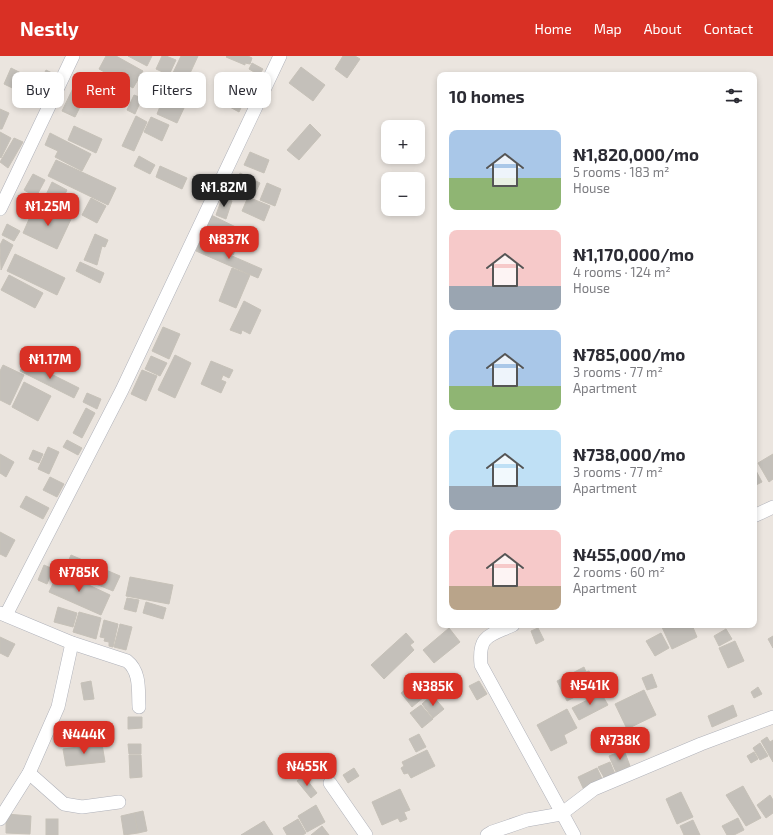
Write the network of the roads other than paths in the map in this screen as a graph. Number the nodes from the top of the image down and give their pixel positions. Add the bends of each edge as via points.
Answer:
1 (73, 56) edge
2 (280, 56) edge
3 (0, 209) edge
4 (773, 507) edge
5 (757, 515) edge
6 (3, 614) edge
7 (507, 628) edge
8 (72, 643) junction
9 (139, 707) dead end
10 (773, 717) edge
11 (29, 773) junction
12 (330, 783) dead end
13 (119, 802) dead end
14 (561, 814) junction
15 (0, 819) edge
16 (366, 835) edge
17 (487, 835) edge
18 (574, 835) edge

1 - 3 street
2 - 6 street via 122,390
4 - 5 street
6 - 8 street
7 - 14 street via 484,640 480,650 481,665
8 - 9 street via 127,661 132,665 137,675
8 - 11 street via 58,707
10 - 14 street via 700,744 594,789
11 - 13 street via 64,804 82,807
11 - 15 street
12 - 16 street
14 - 17 street via 527,820
14 - 18 street

